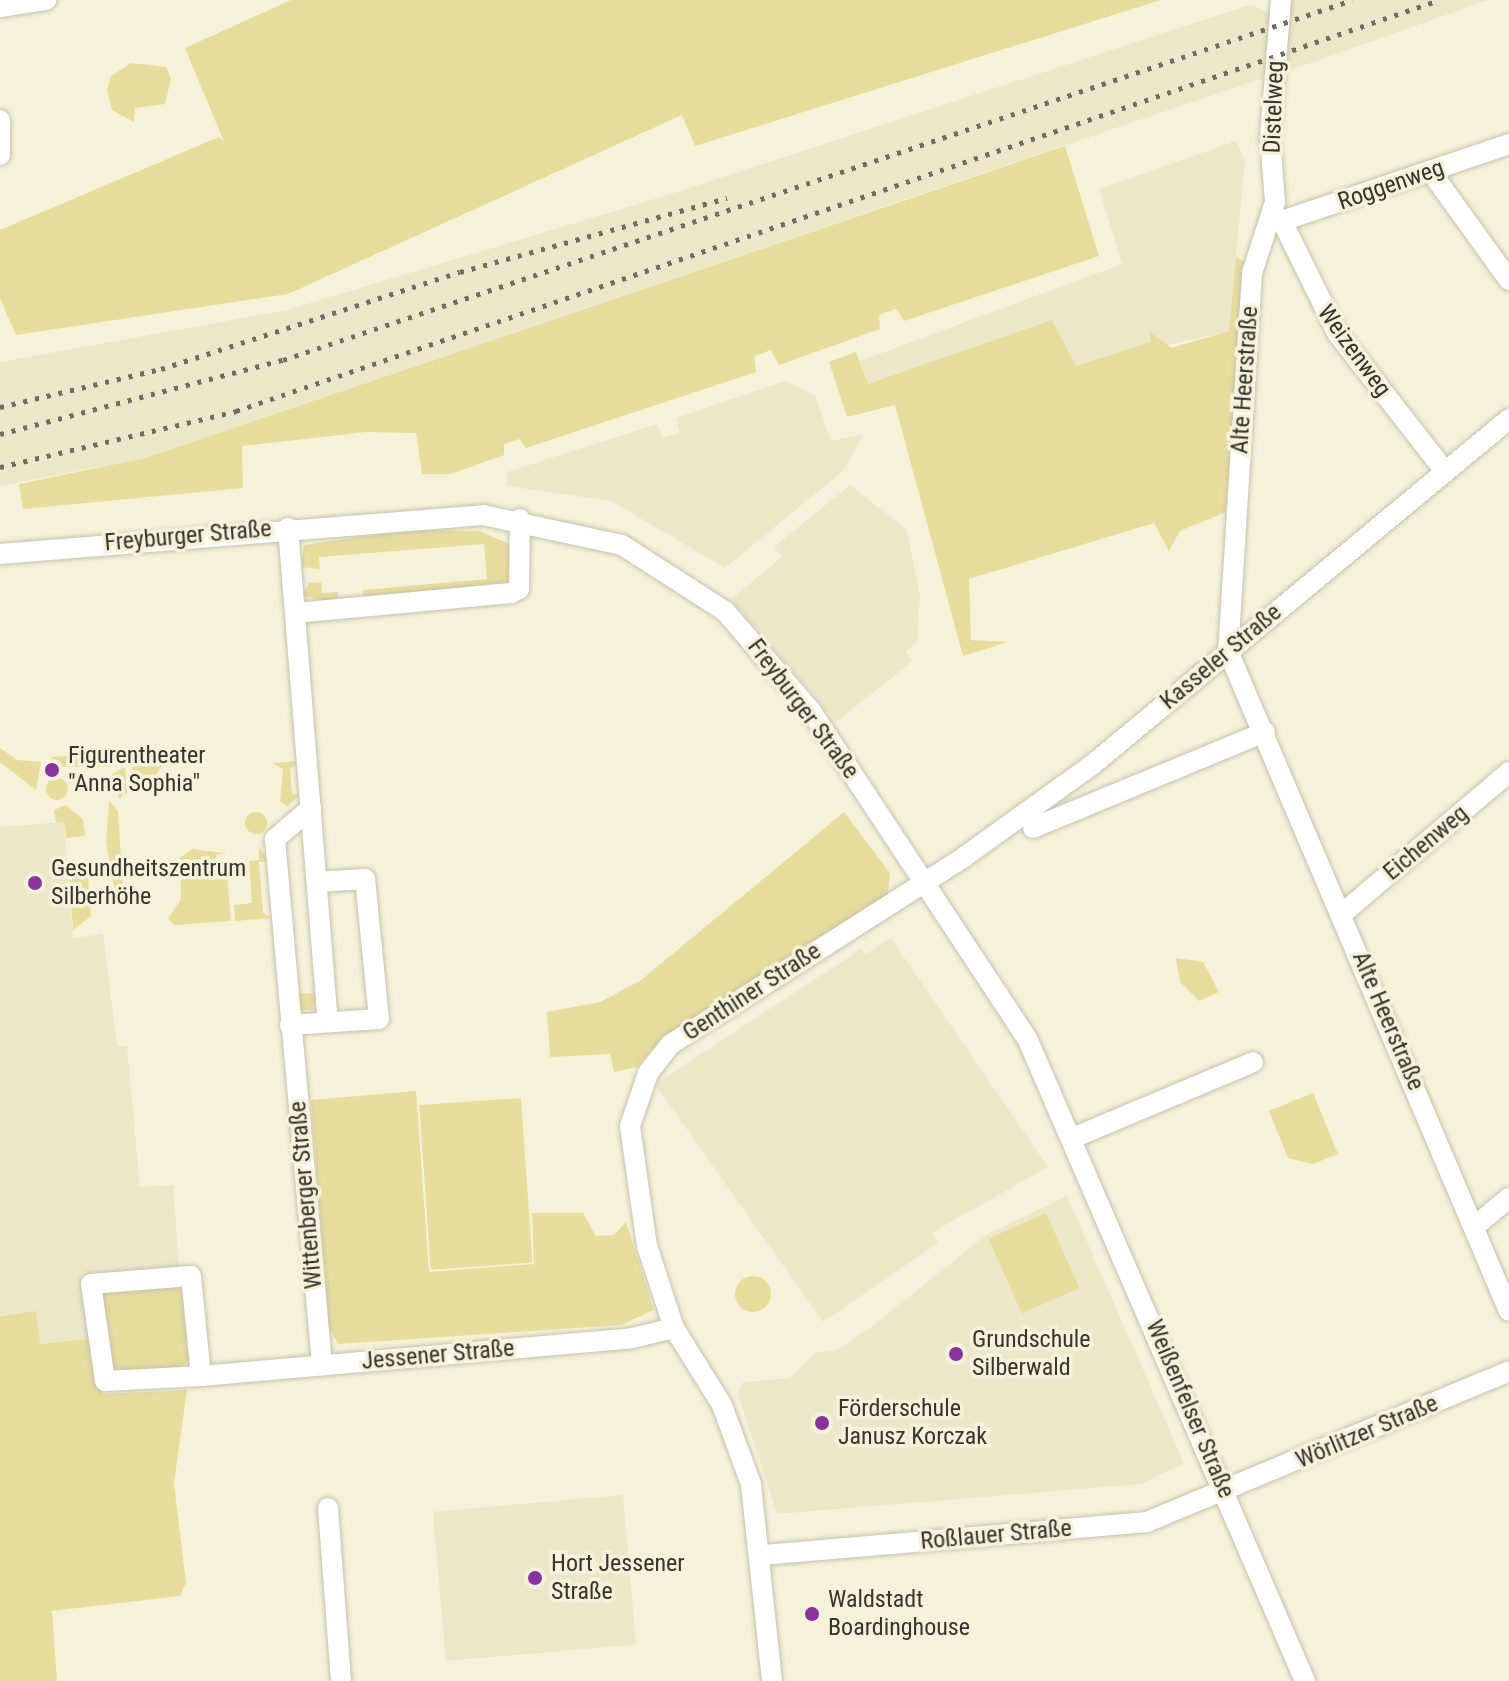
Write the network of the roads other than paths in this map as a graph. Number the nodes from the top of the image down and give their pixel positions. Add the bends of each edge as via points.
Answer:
1 (46, 0) edge
2 (1281, 0) edge
3 (0, 7) edge
4 (0, 120) edge
5 (1509, 144) edge
6 (0, 155) edge
7 (1431, 172) junction
8 (1278, 218) junction
9 (1509, 280) edge
10 (1509, 419) edge
11 (1445, 471) junction
12 (520, 519) junction
13 (288, 528) junction
14 (0, 554) edge
15 (295, 613) junction
16 (1228, 651) junction
17 (1265, 732) junction
18 (1509, 772) edge
19 (311, 808) junction
20 (1033, 828) dead end
21 (924, 881) junction
22 (317, 882) junction
23 (1343, 913) junction
24 (328, 1021) junction
25 (290, 1025) junction
26 (1253, 1062) dead end
27 (1075, 1137) junction
28 (1509, 1198) edge
29 (1475, 1226) junction
30 (1509, 1311) edge
31 (674, 1328) junction
32 (322, 1365) junction
33 (1509, 1371) edge
34 (201, 1376) junction
35 (1224, 1491) junction
36 (328, 1508) dead end
37 (763, 1555) junction
38 (341, 1681) edge
39 (772, 1681) edge
40 (1305, 1681) edge

1 - 3 street
2 - 8 street, Distelweg via 1270,137
4 - 6 street
5 - 7 street, Roggenweg
7 - 8 street, Roggenweg
7 - 9 street
8 - 11 street, Weizenweg via 1337,333
8 - 16 street, Alte Heerstraße via 1252,273
10 - 11 street, Kasseler Straße
11 - 16 street, Kasseler Straße
12 - 13 street, Freyburger Straße via 423,516
12 - 15 street via 519,589 511,593
12 - 21 street, Freyburger Straße via 622,545 725,611 811,711
13 - 14 street, Freyburger Straße
13 - 15 street
15 - 19 street
16 - 17 street, Alte Heerstraße
16 - 21 street, Kasseler Straße via 1092,765
17 - 20 street
17 - 23 street, Alte Heerstraße
18 - 23 street, Eichenweg
19 - 22 street
19 - 25 street, Wittenberger Straße via 275,839
21 - 27 street, Weißenfelser Straße via 1013,1013
21 - 31 street, Genthiner Straße via 671,1044 648,1073 630,1126 634,1176 647,1246
22 - 24 street
22 - 24 street via 365,879 379,1019
23 - 29 street, Alte Heerstraße
24 - 25 street
25 - 32 street, Wittenberger Straße
26 - 27 street
27 - 35 street, Weißenfelser Straße
28 - 29 street
29 - 30 street, Alte Heerstraße
31 - 32 street, Jessener Straße
31 - 37 street, Genthiner Straße via 722,1405 751,1484
32 - 34 street, Jessener Straße
33 - 35 street, Wörlitzer Straße
34 - 34 street, Jessener Straße via 191,1276 91,1284 105,1381
35 - 37 street, Roßlauer Straße via 1147,1522
35 - 40 street, Weißenfelser Straße
36 - 38 street
37 - 39 street, Genthiner Straße

